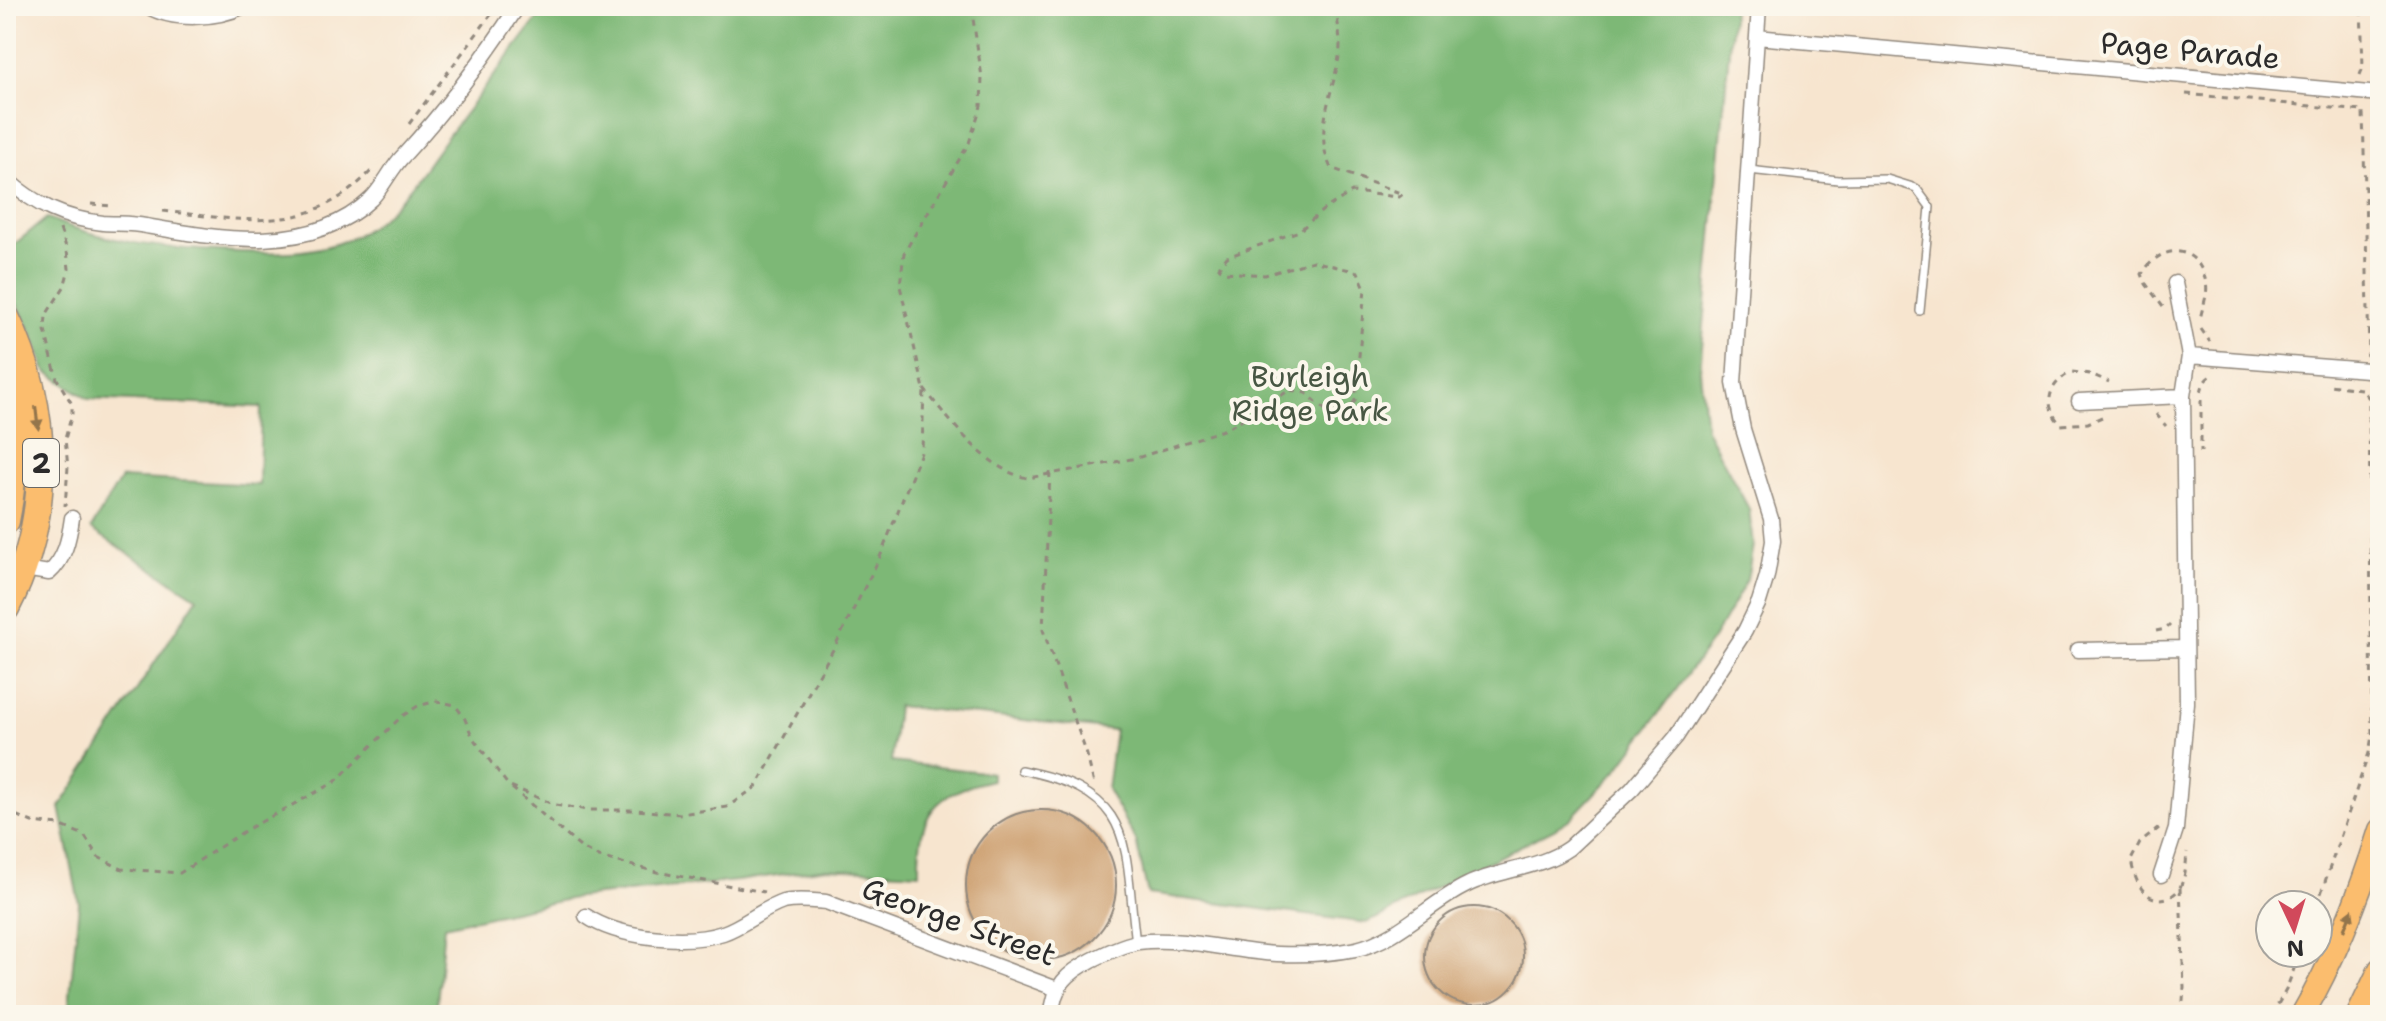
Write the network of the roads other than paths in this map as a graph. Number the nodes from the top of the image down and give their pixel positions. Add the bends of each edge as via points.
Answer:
1 (147, 6) edge
2 (244, 6) edge
3 (518, 6) edge
4 (1759, 6) edge
5 (1757, 37) junction
6 (2380, 94) edge
7 (1747, 170) junction
8 (6, 179) edge
9 (2175, 283) dead end
10 (1920, 311) dead end
11 (6, 317) edge
12 (2189, 356) junction
13 (2380, 371) edge
14 (6, 385) edge
15 (2183, 396) junction
16 (2079, 401) dead end
17 (6, 521) edge
18 (71, 524) road end
19 (15, 568) edge
20 (6, 608) edge
21 (2186, 648) junction
22 (2078, 650) dead end
23 (1021, 770) dead end
24 (2380, 830) edge
25 (2161, 875) dead end
26 (586, 916) dead end
27 (1136, 943) junction
28 (2380, 969) edge
29 (1057, 989) junction
30 (1052, 1015) edge
31 (2302, 1015) edge
32 (2358, 1015) edge

1 - 2 street via 195,16
3 - 8 street via 373,197 339,222 314,232 274,239 104,223 58,213
4 - 5 street, George Street
5 - 6 street, Page Parade
5 - 7 street, George Street
7 - 10 lane via 1838,180 1887,179 1916,188 1930,207
7 - 27 street, George Street via 1734,383 1773,541 1767,576 1745,631 1676,737 1632,789 1558,856 1467,884 1378,942 1288,954 1169,941
9 - 12 street
11 -> 19 highway, 2 via 34,397 41,460 33,529
12 - 13 street
12 - 15 street
14 - 17 highway, 2 via 14,473
15 - 16 street
15 - 21 street
18 - 19 street via 67,546 49,573
19 - 20 highway, 2
21 - 22 street
21 - 25 street via 2187,703 2176,829
23 - 27 lane via 1077,785 1116,821 1130,876
31 -> 24 main road via 2348,922
26 - 29 street, George Street via 623,933 693,939 722,934 783,902 826,902
27 - 29 street, George Street via 1083,965
28 - 32 main road
29 - 30 street

